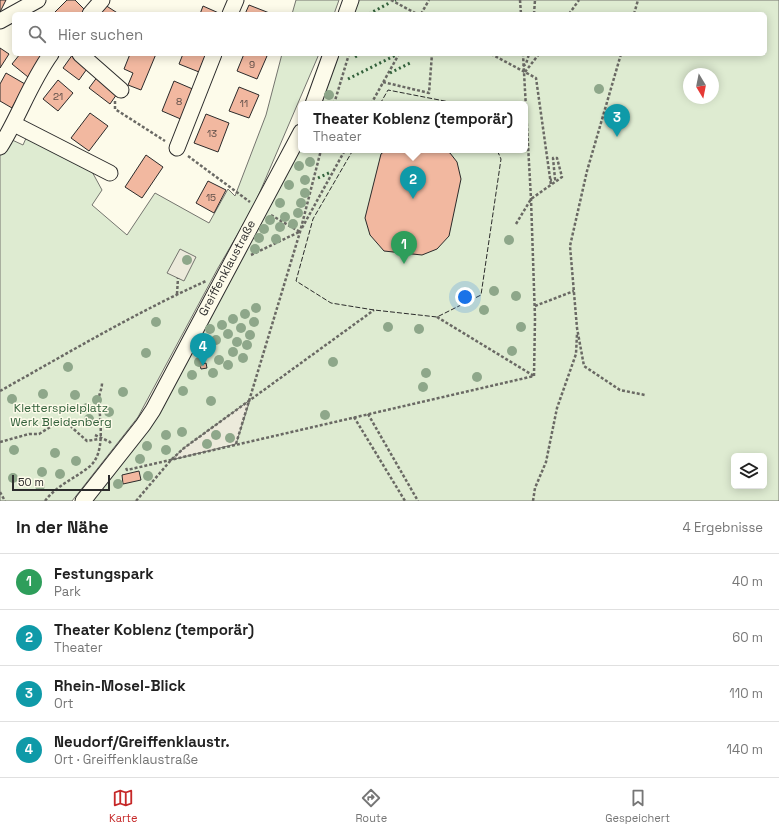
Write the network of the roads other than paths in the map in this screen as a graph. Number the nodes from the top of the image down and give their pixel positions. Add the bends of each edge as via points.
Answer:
1 (38, 0) edge
2 (102, 0) edge
3 (236, 0) edge
4 (351, 0) edge
5 (22, 4) edge
6 (92, 12) edge
7 (231, 12) edge
8 (347, 12) edge
9 (0, 21) edge
10 (50, 56) edge
11 (82, 56) edge
12 (213, 56) edge
13 (330, 56) edge
14 (121, 90) road end
15 (314, 101) edge
16 (14, 124) junction
17 (298, 137) edge
18 (171, 144) road end
19 (0, 147) edge
20 (110, 173) dead end
21 (83, 501) edge

1 - 5 street
2 - 6 street
3 - 7 street
4 - 8 street
5 - 9 street
10 - 16 street via 34,80
11 - 14 street
12 - 18 street
13 - 15 street
16 - 19 street
16 - 20 street
17 - 21 street, Greiffenklaustraße via 146,420

